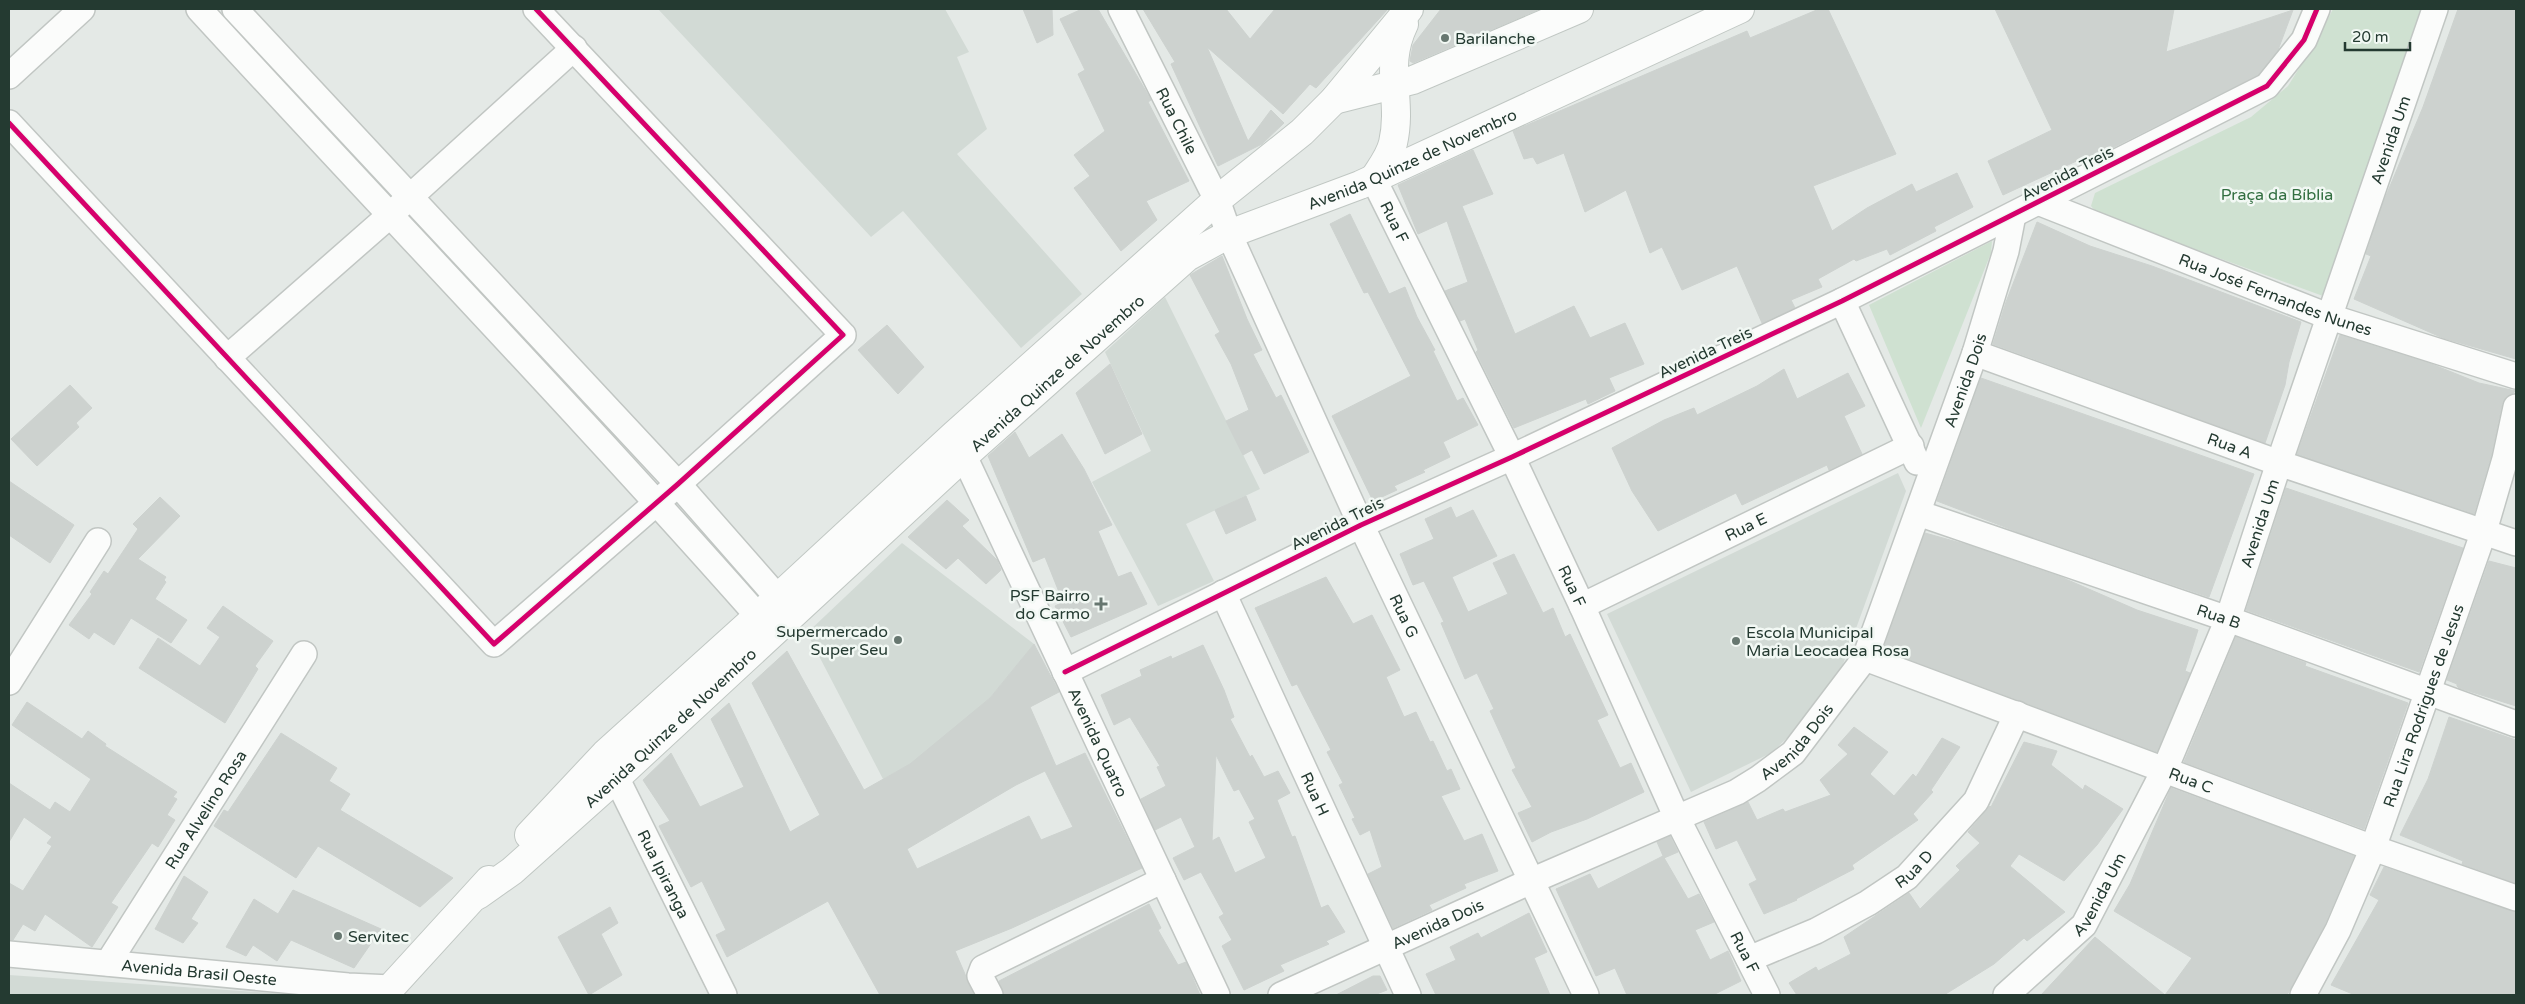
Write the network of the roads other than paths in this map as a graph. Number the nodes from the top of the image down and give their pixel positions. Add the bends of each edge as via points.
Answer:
1 (82, 9) edge
2 (199, 9) edge
3 (235, 9) edge
4 (536, 9) edge
5 (1121, 9) edge
6 (1410, 9) edge
7 (1579, 9) edge
8 (1740, 9) edge
9 (2317, 9) edge
10 (2436, 9) edge
11 (574, 48) junction
12 (9, 76) edge
13 (1395, 86) junction
14 (1334, 100) junction
15 (9, 123) edge
16 (1374, 178) junction
17 (412, 196) junction
18 (1217, 200) junction
19 (2038, 202) junction
20 (2013, 215) junction
21 (389, 216) junction
22 (1229, 234) junction
23 (1842, 301) junction
24 (2330, 317) junction
25 (1975, 353) junction
26 (228, 358) junction
27 (2516, 376) edge
28 (2516, 407) edge
29 (959, 446) junction
30 (1911, 446) junction
31 (1512, 457) junction
32 (2279, 462) junction
33 (678, 484) junction
34 (1927, 487) junction
35 (658, 502) junction
36 (1918, 513) junction
37 (1361, 525) junction
38 (2484, 531) junction
39 (98, 541) dead end
40 (2516, 543) edge
41 (1223, 593) junction
42 (778, 598) junction
43 (1582, 606) junction
44 (758, 616) junction
45 (2228, 619) junction
46 (304, 654) dead end
47 (1865, 658) junction
48 (1065, 672) junction
49 (9, 682) edge
50 (2426, 692) junction
51 (2017, 714) junction
52 (2516, 724) edge
53 (605, 754) junction
54 (2165, 769) junction
55 (615, 779) junction
56 (1676, 816) junction
57 (2373, 848) junction
58 (1164, 880) junction
59 (1531, 881) junction
60 (478, 895) junction
61 (2516, 898) edge
62 (1385, 946) junction
63 (9, 954) edge
64 (1749, 959) junction
65 (108, 963) junction
66 (387, 992) edge
67 (2306, 994) edge
68 (724, 995) edge
69 (990, 995) edge
70 (1217, 995) edge
71 (1281, 995) edge
72 (1408, 995) edge
73 (1586, 995) edge
74 (1767, 995) edge
75 (2006, 995) edge

1 - 12 street
2 - 21 street
3 - 17 street
4 - 11 street
5 - 18 street, Rua Chile
6 - 13 main road via 1395,47
6 - 14 main road, Avenida Quinze de Novembro
7 - 13 main road
8 - 16 main road, Avenida Quinze de Novembro
9 - 19 street, Avenida Treis via 2304,40 2267,86
10 - 24 street, Avenida Um
11 - 17 street
11 - 33 street via 843,335
13 - 14 main road
13 - 16 main road via 1393,143 1388,158
14 - 18 main road, Avenida Quinze de Novembro via 1282,150
15 - 26 street
16 - 22 main road, Avenida Quinze de Novembro
16 - 31 street, Rua F
17 - 21 street
17 - 33 street
18 - 22 street, Rua Chile
18 - 29 main road, Avenida Quinze de Novembro
19 - 20 street, Avenida Treis
19 - 24 street, Rua José Fernandes Nunes
20 - 23 street, Avenida Treis
20 - 25 street, Avenida Dois via 2006,250
21 - 26 street
21 - 35 street
22 - 29 main road, Avenida Quinze de Novembro via 1187,257
22 - 37 street, Rua G
23 - 30 street
23 - 31 street, Avenida Treis
24 - 27 street, Rua José Fernandes Nunes
24 - 32 street, Avenida Um
25 - 32 street, Rua A
25 - 34 street, Avenida Dois
26 - 35 street via 494,644
28 - 38 street, Rua Lira Rodrigues de Jesus via 2506,459
29 - 42 main road, Avenida Quinze de Novembro
29 - 48 street, Avenida Quatro
29 - 55 main road, Avenida Quinze de Novembro
30 - 34 street
30 - 43 street, Rua E
31 - 37 street, Avenida Treis
31 - 43 street, Rua F
32 - 38 street, Rua A
32 - 45 street, Avenida Um
33 - 35 street
33 - 42 street
34 - 36 street, Avenida Dois
35 - 44 street
36 - 45 street, Rua B
36 - 47 street, Avenida Dois
37 - 41 street, Avenida Treis
37 - 59 street, Rua G
38 - 40 street, Rua A
38 - 50 street, Rua Lira Rodrigues de Jesus via 2434,678
39 - 49 street
41 - 48 street, Avenida Treis
41 - 62 street, Rua H
42 - 44 main road, Avenida Quinze de Novembro
43 - 56 street, Rua F
44 - 53 main road, Avenida Quinze de Novembro
45 - 50 street, Rua B
45 - 54 street, Avenida Um
46 - 65 street, Rua Alvelino Rosa
47 - 51 street, Rua C
47 - 56 street, Avenida Dois via 1793,753 1737,792
48 - 58 street, Avenida Quatro
50 - 52 street, Rua B
50 - 57 street, Rua Lira Rodrigues de Jesus
51 - 54 street, Rua C
51 - 64 street, Rua D via 1976,801 1907,877 1816,931
53 - 55 street, Rua Ipiranga
53 - 60 main road, Avenida Quinze de Novembro via 503,862
54 - 57 street, Rua C
54 - 75 street, Avenida Um via 2084,925
55 - 60 main road, Avenida Quinze de Novembro via 512,872
55 - 68 street, Rua Ipiranga
56 - 59 street, Avenida Dois
56 - 64 street, Rua F
57 - 61 street, Rua C
57 - 67 street, Rua Lira Rodrigues de Jesus
58 - 69 street via 983,968 980,976
58 - 70 street, Avenida Quatro
59 - 62 street, Avenida Dois
59 - 73 street, Rua G
60 - 66 main road, Avenida Quinze de Novembro
62 - 71 street, Avenida Dois
62 - 72 street, Rua H
63 - 65 street, Avenida Brasil Oeste
64 - 74 street, Rua F
65 - 66 street, Avenida Brasil Oeste

